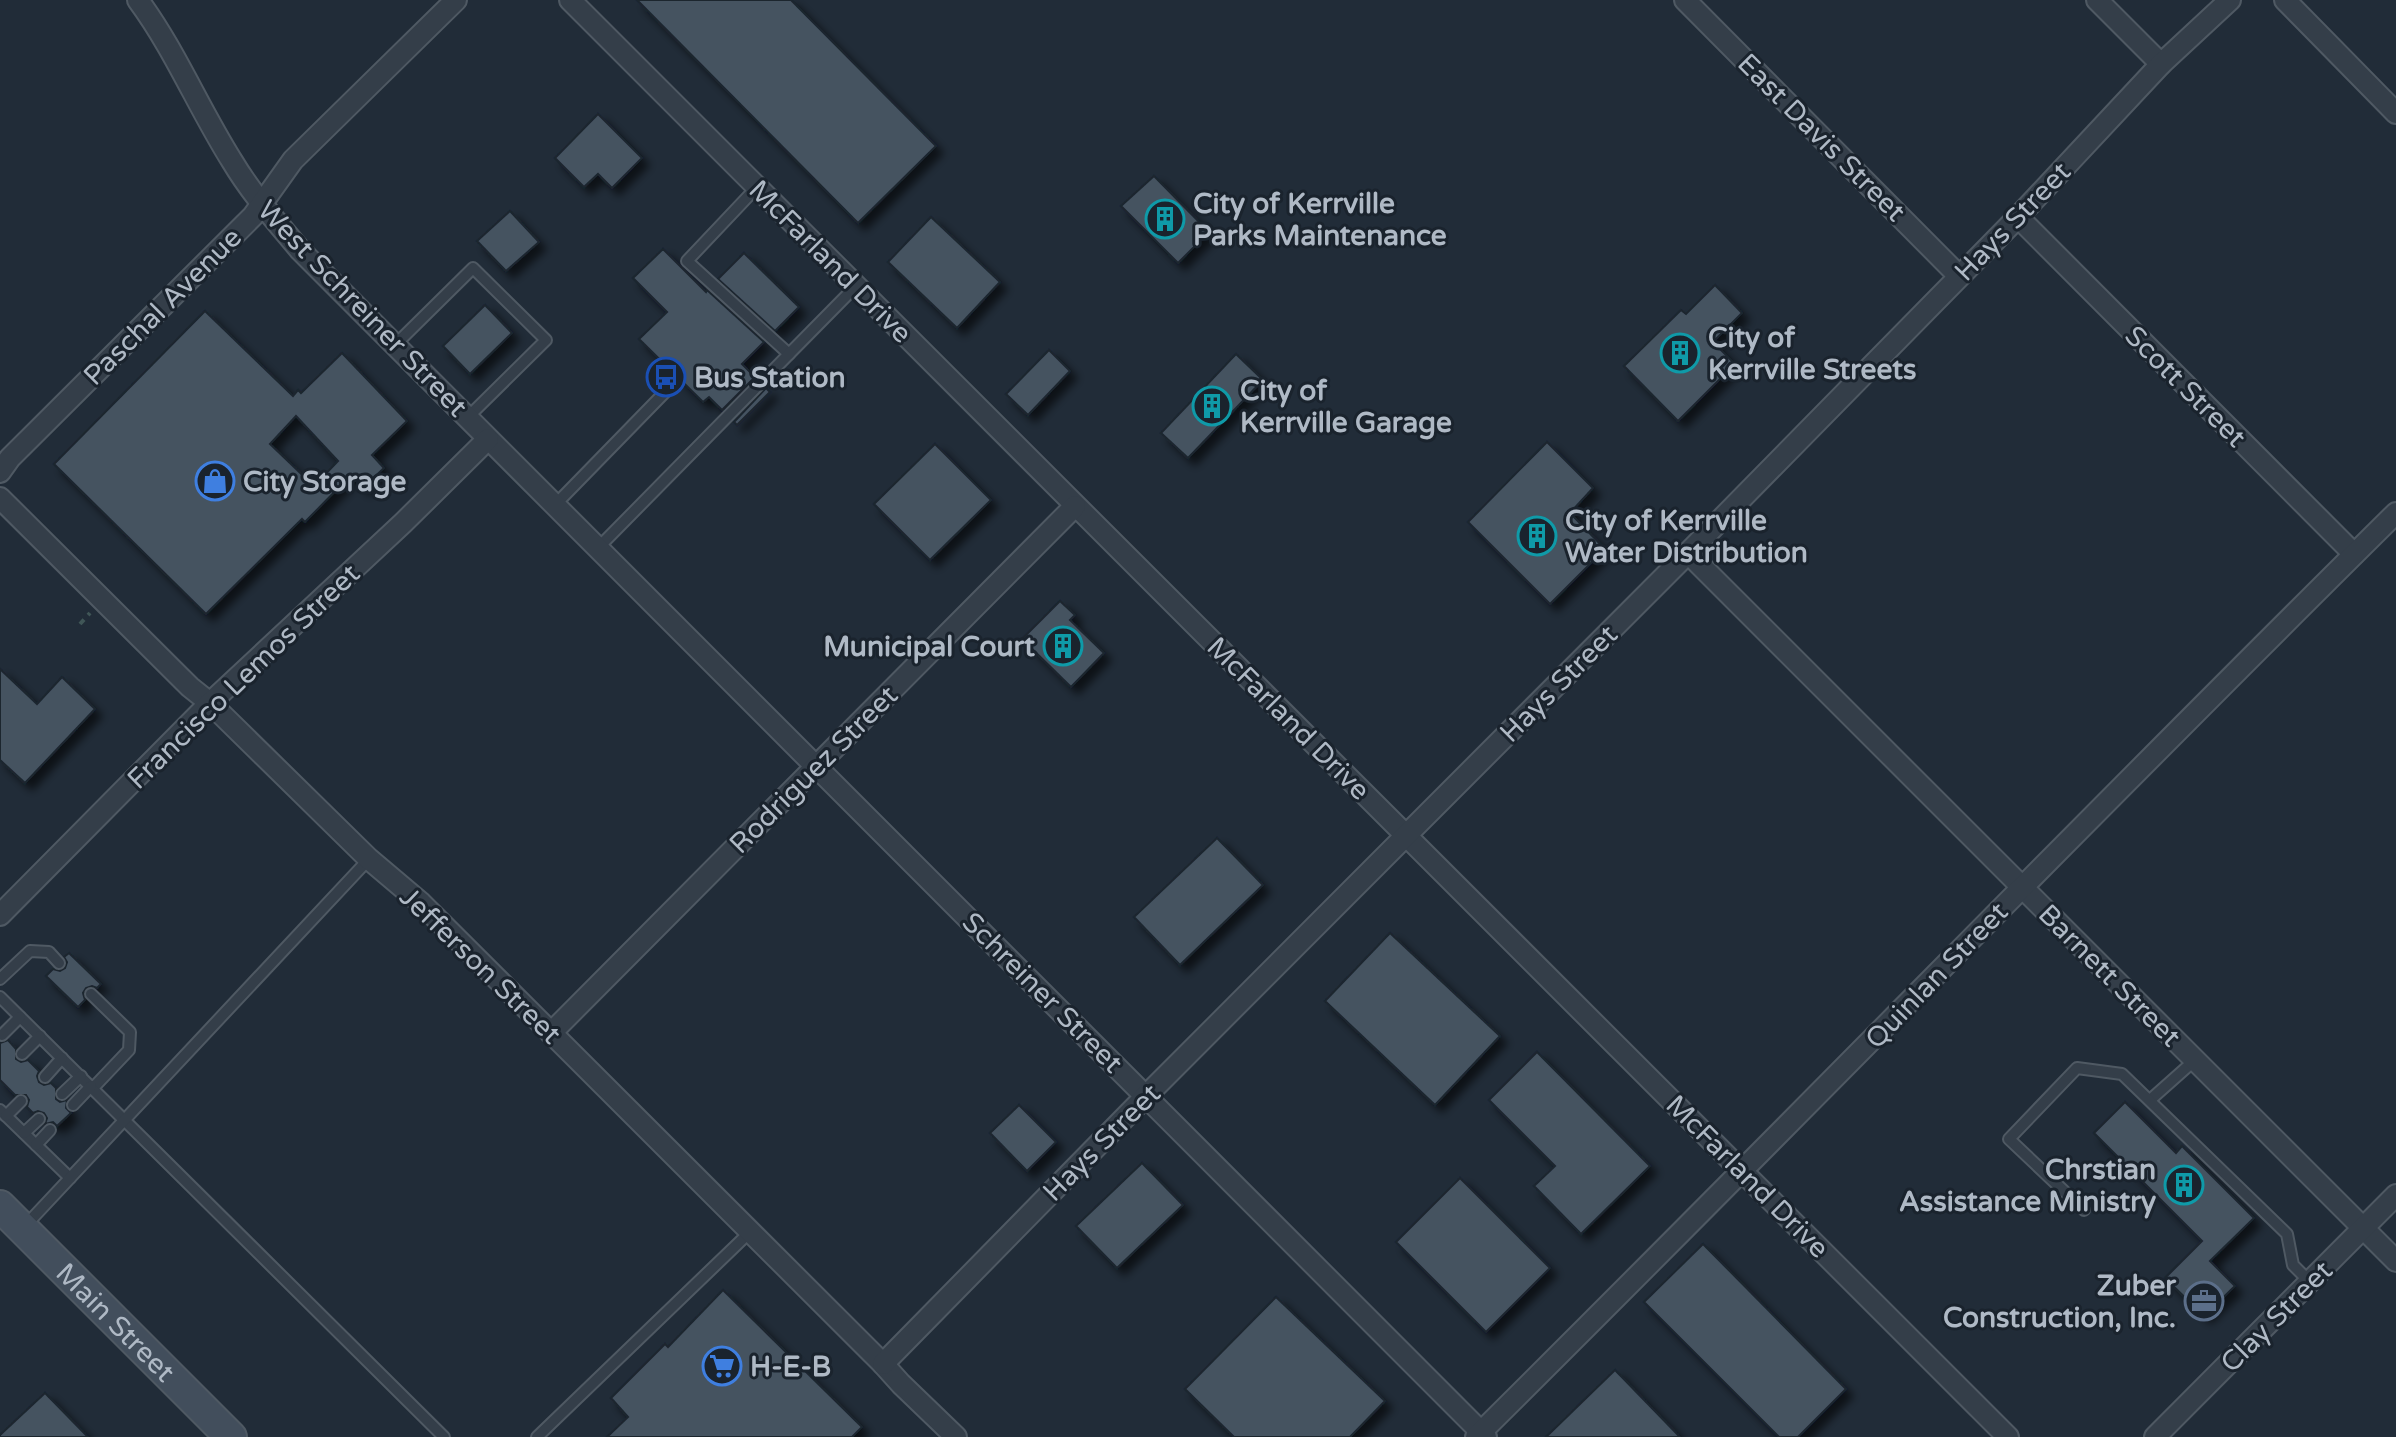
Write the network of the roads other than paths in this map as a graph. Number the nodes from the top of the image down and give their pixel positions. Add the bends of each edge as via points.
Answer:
1 (138, 0) edge
2 (456, 0) edge
3 (570, 0) edge
4 (1685, 0) edge
5 (2097, 0) edge
6 (2230, 0) edge
7 (2285, 0) edge
8 (2161, 64) junction
9 (2396, 113) edge
10 (757, 187) junction
11 (261, 203) junction
12 (2018, 217) junction
13 (1958, 275) junction
14 (856, 286) junction
15 (395, 345) junction
16 (789, 354) junction
17 (671, 386) dead end
18 (467, 418) junction
19 (488, 439) junction
20 (0, 472) edge
21 (0, 498) edge
22 (555, 505) junction
23 (1075, 506) junction
24 (2396, 513) edge
25 (598, 548) junction
26 (1688, 553) junction
27 (2354, 554) junction
28 (210, 703) junction
29 (816, 766) junction
30 (1407, 836) junction
31 (369, 859) junction
32 (2021, 887) junction
33 (0, 915) edge
34 (59, 963) dead end
35 (0, 979) edge
36 (91, 994) dead end
37 (1, 999) edge
38 (20, 1017) junction
39 (551, 1033) junction
40 (2, 1035) dead end
41 (40, 1036) junction
42 (22, 1054) dead end
43 (62, 1058) junction
44 (2195, 1060) junction
45 (81, 1076) junction
46 (45, 1077) dead end
47 (92, 1087) junction
48 (62, 1094) dead end
49 (1146, 1096) junction
50 (2150, 1100) junction
51 (21, 1101) dead end
52 (73, 1105) dead end
53 (3, 1113) edge
54 (39, 1119) dead end
55 (125, 1120) junction
56 (50, 1130) dead end
57 (24, 1133) junction
58 (36, 1145) junction
59 (1744, 1171) junction
60 (70, 1178) junction
61 (2396, 1195) edge
62 (0, 1206) edge
63 (2084, 1210) dead end
64 (23, 1228) junction
65 (2364, 1229) junction
66 (751, 1231) junction
67 (2396, 1261) edge
68 (2310, 1282) junction
69 (883, 1364) junction
70 (1481, 1435) edge
71 (231, 1437) edge
72 (444, 1437) edge
73 (537, 1437) edge
74 (956, 1437) edge
75 (2008, 1437) edge
76 (2155, 1437) edge

1 - 11 street, West Schreiner Street
2 - 11 street, Paschal Avenue via 293,160
3 - 10 street, McFarland Drive
4 - 13 street, East Davis Street
5 - 8 street
6 - 8 street, Hays Street
7 - 9 street
8 - 12 street, Hays Street
10 - 14 street, McFarland Drive
10 - 16 lane via 687,261
11 - 15 street, West Schreiner Street
11 - 20 street, Paschal Avenue
12 - 13 street, Hays Street
12 - 27 street, Scott Street
13 - 26 street, Hays Street
14 - 16 lane
14 - 23 street, McFarland Drive
15 - 18 street, West Schreiner Street
15 - 18 lane via 473,268 546,340
16 - 25 lane
17 - 22 lane
18 - 19 street, West Schreiner Street
19 - 22 street, West Schreiner Street
19 - 28 street, Francisco Lemos Street
21 - 28 street, Jefferson Street
22 - 25 street, West Schreiner Street
23 - 29 street, Rodriguez Street
23 - 30 street, McFarland Drive
24 - 27 street, Quinlan Street
25 - 29 street, Schreiner Street
26 - 30 street, Hays Street
26 - 32 street, Barnett Street
27 - 32 street, Quinlan Street
28 - 31 street, Jefferson Street
28 - 33 street, Francisco Lemos Street
29 - 39 street, Rodriguez Street
29 - 49 street, Schreiner Street
30 - 49 street, Hays Street
30 - 59 street, McFarland Drive
31 - 39 street, Jefferson Street via 421,903
31 - 55 lane
32 - 44 street, Barnett Street
32 - 59 street, Quinlan Street
34 - 35 lane via 49,952 30,951
36 - 47 lane via 130,1032 129,1050
37 - 38 lane
38 - 40 lane
38 - 41 lane
39 - 66 street, Jefferson Street
41 - 42 lane
41 - 43 lane
43 - 45 lane
43 - 46 lane
44 - 50 lane
44 - 65 street, Barnett Street
45 - 47 lane
45 - 48 lane
47 - 52 lane
47 - 55 lane
49 - 69 street, Hays Street
49 - 70 street, Schreiner Street
50 - 63 lane via 2122,1074 2077,1068 2009,1139
50 - 68 lane via 2287,1234 2293,1265
51 - 53 lane
53 - 57 lane
54 - 57 lane
55 - 60 lane
55 - 72 lane
56 - 58 lane
57 - 58 lane
58 - 60 lane
59 - 70 street, Quinlan Street
59 - 75 street, McFarland Drive
60 - 64 lane
61 - 65 street, Clay Street
62 - 64 main road, Main Street
64 - 71 main road, Main Street
65 - 67 street, Barnett Street
65 - 68 street, Clay Street
66 - 69 street, Jefferson Street
66 - 73 lane
68 - 76 street, Clay Street
69 - 74 street, Jefferson Street

